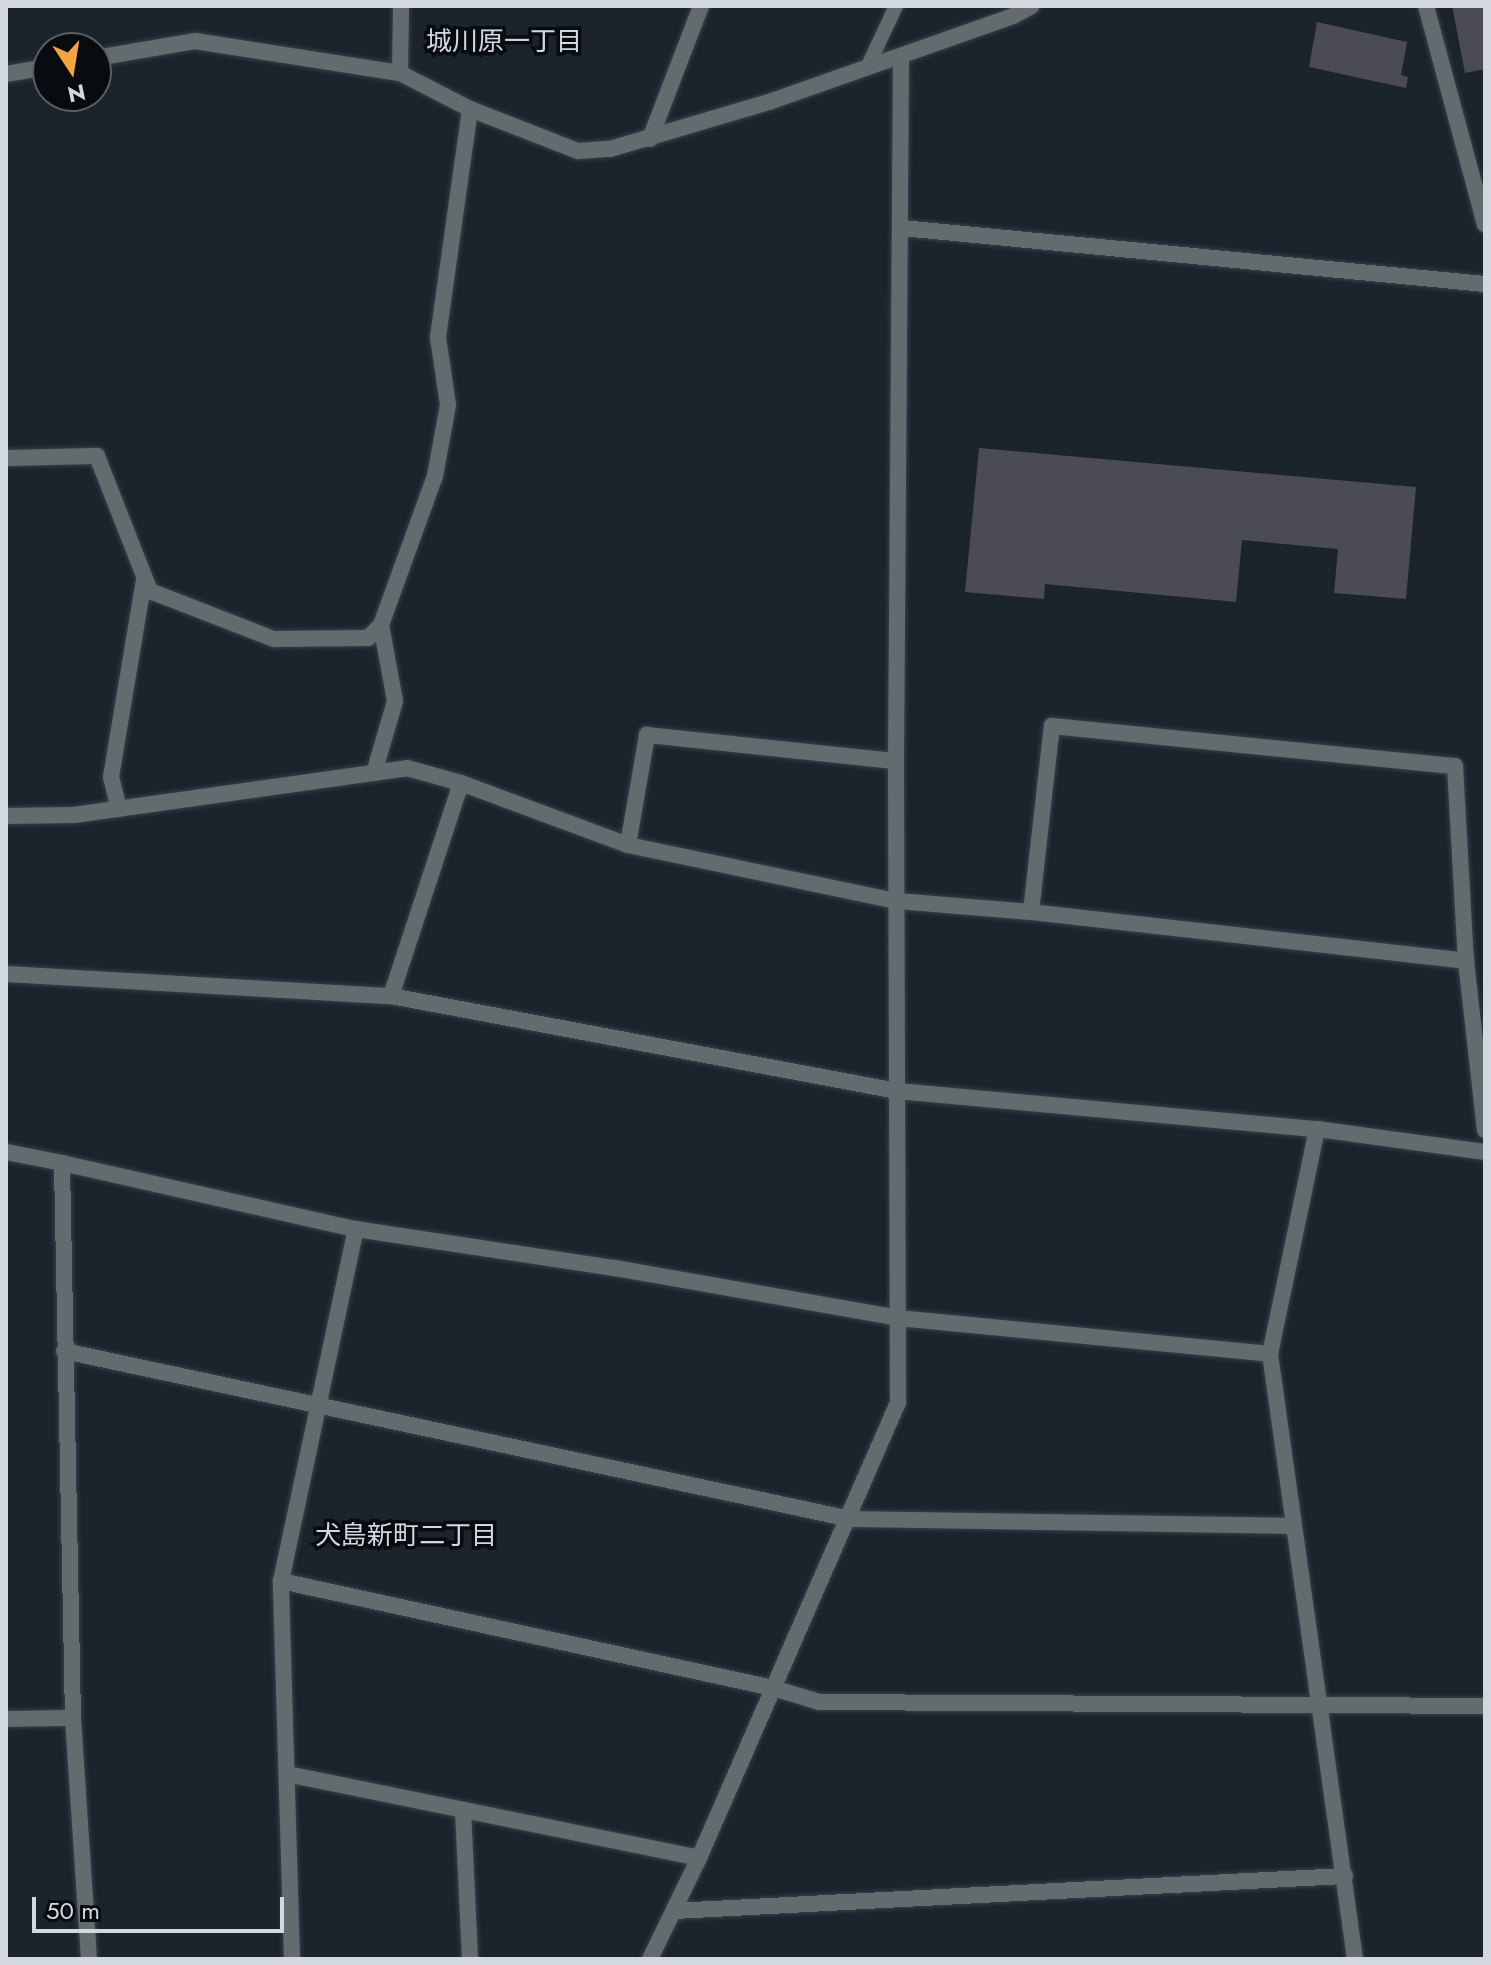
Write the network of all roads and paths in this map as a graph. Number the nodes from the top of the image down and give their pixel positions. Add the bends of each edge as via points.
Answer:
1 (401, 6) edge
2 (701, 6) edge
3 (896, 6) edge
4 (1032, 6) edge
5 (1426, 6) edge
6 (112, 55) edge
7 (901, 56) junction
8 (867, 68) junction
9 (32, 70) edge
10 (400, 73) junction
11 (6, 74) edge
12 (470, 109) junction
13 (650, 139) junction
14 (1485, 224) edge
15 (902, 228) junction
16 (1485, 284) edge
17 (6, 458) edge
18 (144, 580) junction
19 (381, 625) junction
20 (896, 761) junction
21 (374, 773) junction
22 (461, 783) junction
23 (119, 809) junction
24 (6, 816) edge
25 (628, 845) junction
26 (897, 901) junction
27 (1031, 912) junction
28 (1466, 961) junction
29 (6, 974) edge
30 (391, 996) junction
31 (897, 1091) junction
32 (1317, 1129) junction
33 (1485, 1130) edge
34 (6, 1152) edge
35 (1485, 1152) edge
36 (62, 1163) junction
37 (356, 1229) junction
38 (898, 1318) junction
39 (64, 1351) junction
40 (1270, 1354) junction
41 (319, 1406) junction
42 (850, 1519) junction
43 (1293, 1526) junction
44 (281, 1581) junction
45 (773, 1688) junction
46 (1319, 1706) junction
47 (1485, 1706) edge
48 (73, 1718) junction
49 (6, 1719) edge
50 (287, 1774) junction
51 (463, 1810) junction
52 (699, 1858) junction
53 (1345, 1876) junction
54 (674, 1911) junction
55 (89, 1959) edge
56 (292, 1959) edge
57 (470, 1959) edge
58 (650, 1959) edge
59 (1355, 1959) edge

1 - 10 street
2 - 13 street
3 - 8 lane
4 - 7 street
5 - 14 street
6 - 10 street via 195,41
7 - 8 street
7 - 15 street
8 - 13 street
9 - 11 street
10 - 12 street
12 - 13 street via 578,151
12 - 19 street via 438,337 448,405 435,476
15 - 16 street
15 - 20 street
17 - 18 street via 97,456
18 - 19 street via 150,591 274,639 368,638
18 - 23 street via 111,777
19 - 21 street via 395,701
20 - 25 street via 647,735
20 - 26 street
21 - 22 street via 407,768
21 - 23 street
22 - 25 street
22 - 30 street
23 - 24 street
25 - 26 street
26 - 27 street
26 - 31 street
27 - 28 street
27 - 28 street via 1052,726 1455,766
28 - 33 street
29 - 30 street
30 - 31 street
31 - 32 street
31 - 38 street
32 - 35 street
32 - 40 street
34 - 36 street
36 - 37 street
36 - 39 street
37 - 38 street
37 - 41 street
38 - 40 street
38 - 42 street via 898,1403
39 - 41 street
39 - 48 street
40 - 43 street
41 - 42 street
41 - 44 street
42 - 43 street
42 - 45 street
43 - 46 street
44 - 45 street
44 - 50 street
45 - 46 street via 819,1702
45 - 52 street
46 - 47 street
46 - 53 street
48 - 49 street
48 - 55 street
50 - 51 street
50 - 56 street
51 - 52 street
51 - 57 street
52 - 54 street
53 - 54 street
53 - 59 street
54 - 58 street

